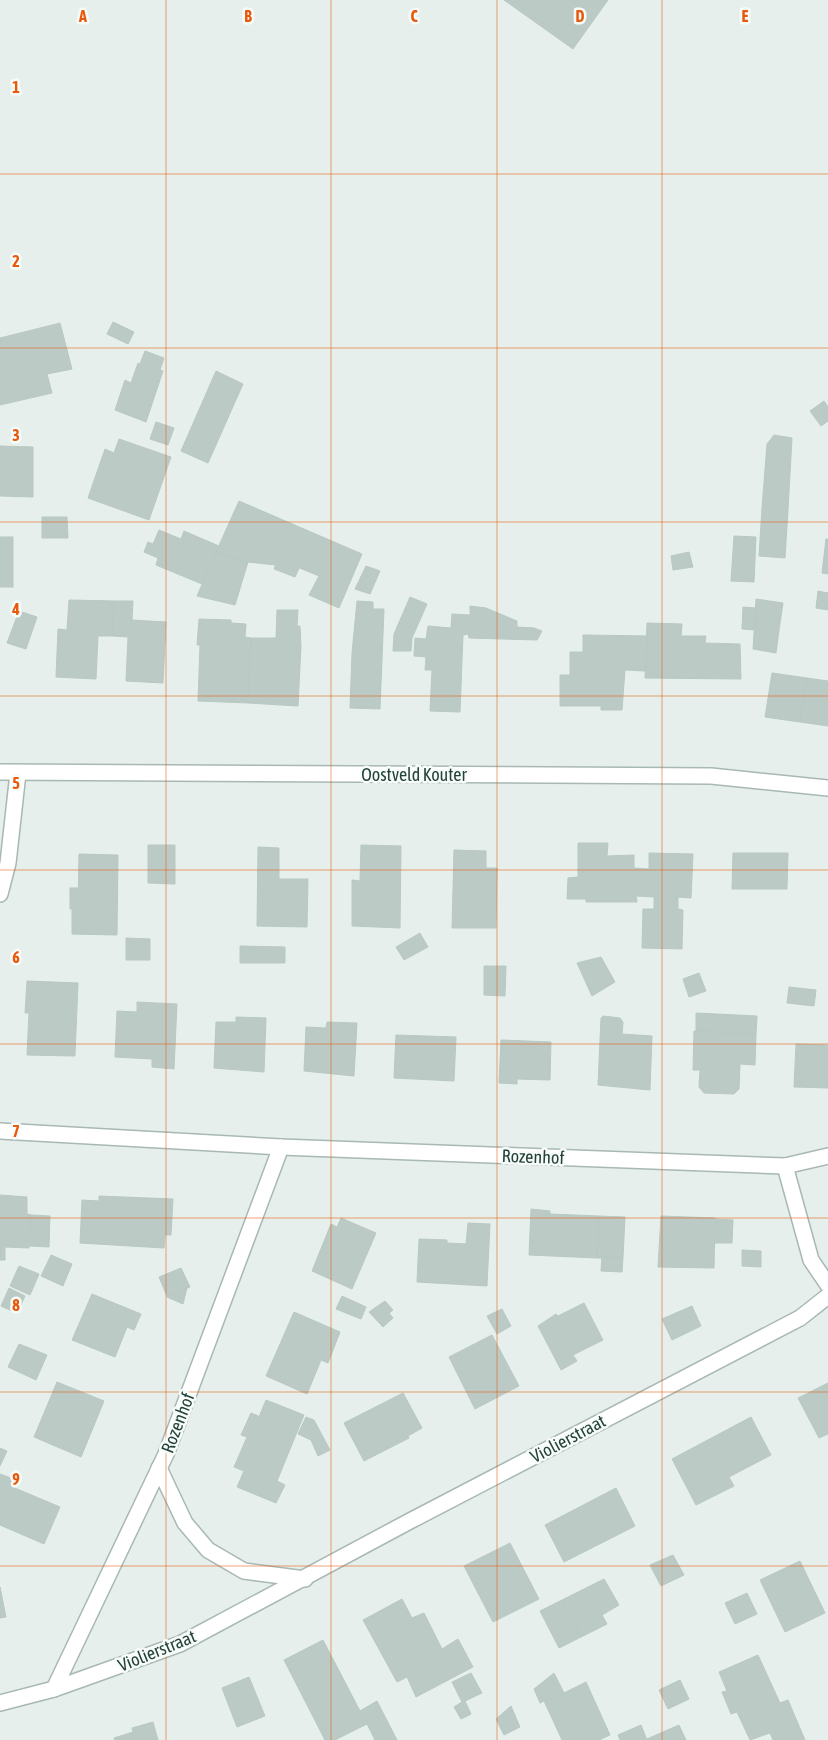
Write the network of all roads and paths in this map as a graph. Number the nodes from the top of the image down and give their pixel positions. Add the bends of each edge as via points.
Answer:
1 (0, 772) edge
2 (18, 773) junction
3 (828, 788) edge
4 (0, 894) edge
5 (0, 1131) edge
6 (281, 1147) junction
7 (828, 1156) edge
8 (786, 1166) junction
9 (828, 1285) edge
10 (828, 1296) edge
11 (159, 1468) junction
12 (305, 1579) junction
13 (54, 1689) junction
14 (0, 1703) edge

1 - 2 street, Oostveld Kouter
2 - 3 street, Oostveld Kouter via 711,776
2 - 4 street via 8,862
5 - 6 street, Rozenhof
6 - 8 street, Rozenhof
6 - 11 street, Rozenhof
7 - 8 street, Rozenhof
8 - 9 street via 811,1260
10 - 12 street, Violierstraat via 800,1318
11 - 12 street via 185,1524 208,1550 244,1571
11 - 13 street, Rozenhof
12 - 13 street, Violierstraat via 180,1644
13 - 14 street, Violierstraat

